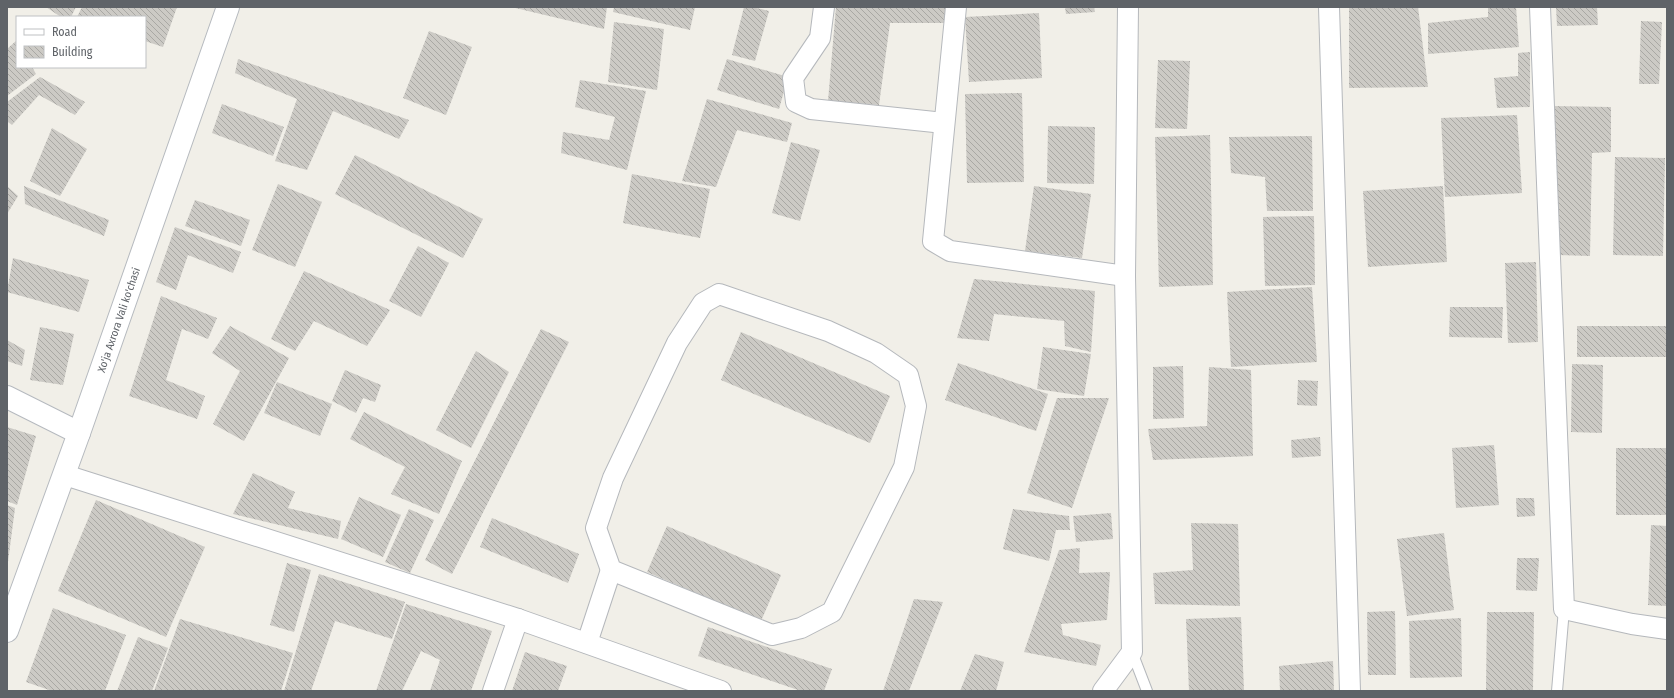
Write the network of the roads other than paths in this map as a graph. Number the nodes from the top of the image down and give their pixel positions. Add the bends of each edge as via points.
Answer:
1 (228, 7) edge
2 (824, 7) edge
3 (956, 7) edge
4 (1128, 7) edge
5 (1329, 7) edge
6 (1540, 7) edge
7 (944, 123) junction
8 (1125, 276) junction
9 (7, 397) edge
10 (79, 433) junction
11 (65, 475) joint
12 (611, 570) junction
13 (1564, 609) junction
14 (518, 619) junction
15 (1667, 629) edge
16 (7, 631) edge
17 (587, 644) junction
18 (1132, 652) junction
19 (493, 691) edge
20 (720, 691) edge
21 (1103, 691) edge
22 (1147, 691) edge
23 (1350, 691) edge
24 (1557, 691) edge

1 - 10 street, Xo'ja Axrora Vali ko'chasi
2 - 7 street via 820,38 793,78 796,102 811,109
3 - 7 street
4 - 8 street
5 - 23 street
6 - 13 street
7 - 8 street via 933,242 950,251
8 - 18 street
9 - 10 street
10 - 11 street
10 - 16 street, Xo'ja Axrora Vali ko'chasi
11 - 14 street
12 - 12 street via 596,528 598,521 613,478 677,344 703,303 719,294 828,331 876,353 908,375 916,406 904,467 832,612 801,628 772,635
12 - 17 street
13 - 15 street
13 - 24 lane
14 - 17 street
14 - 19 street
17 - 20 street
18 - 21 street
18 - 22 lane

